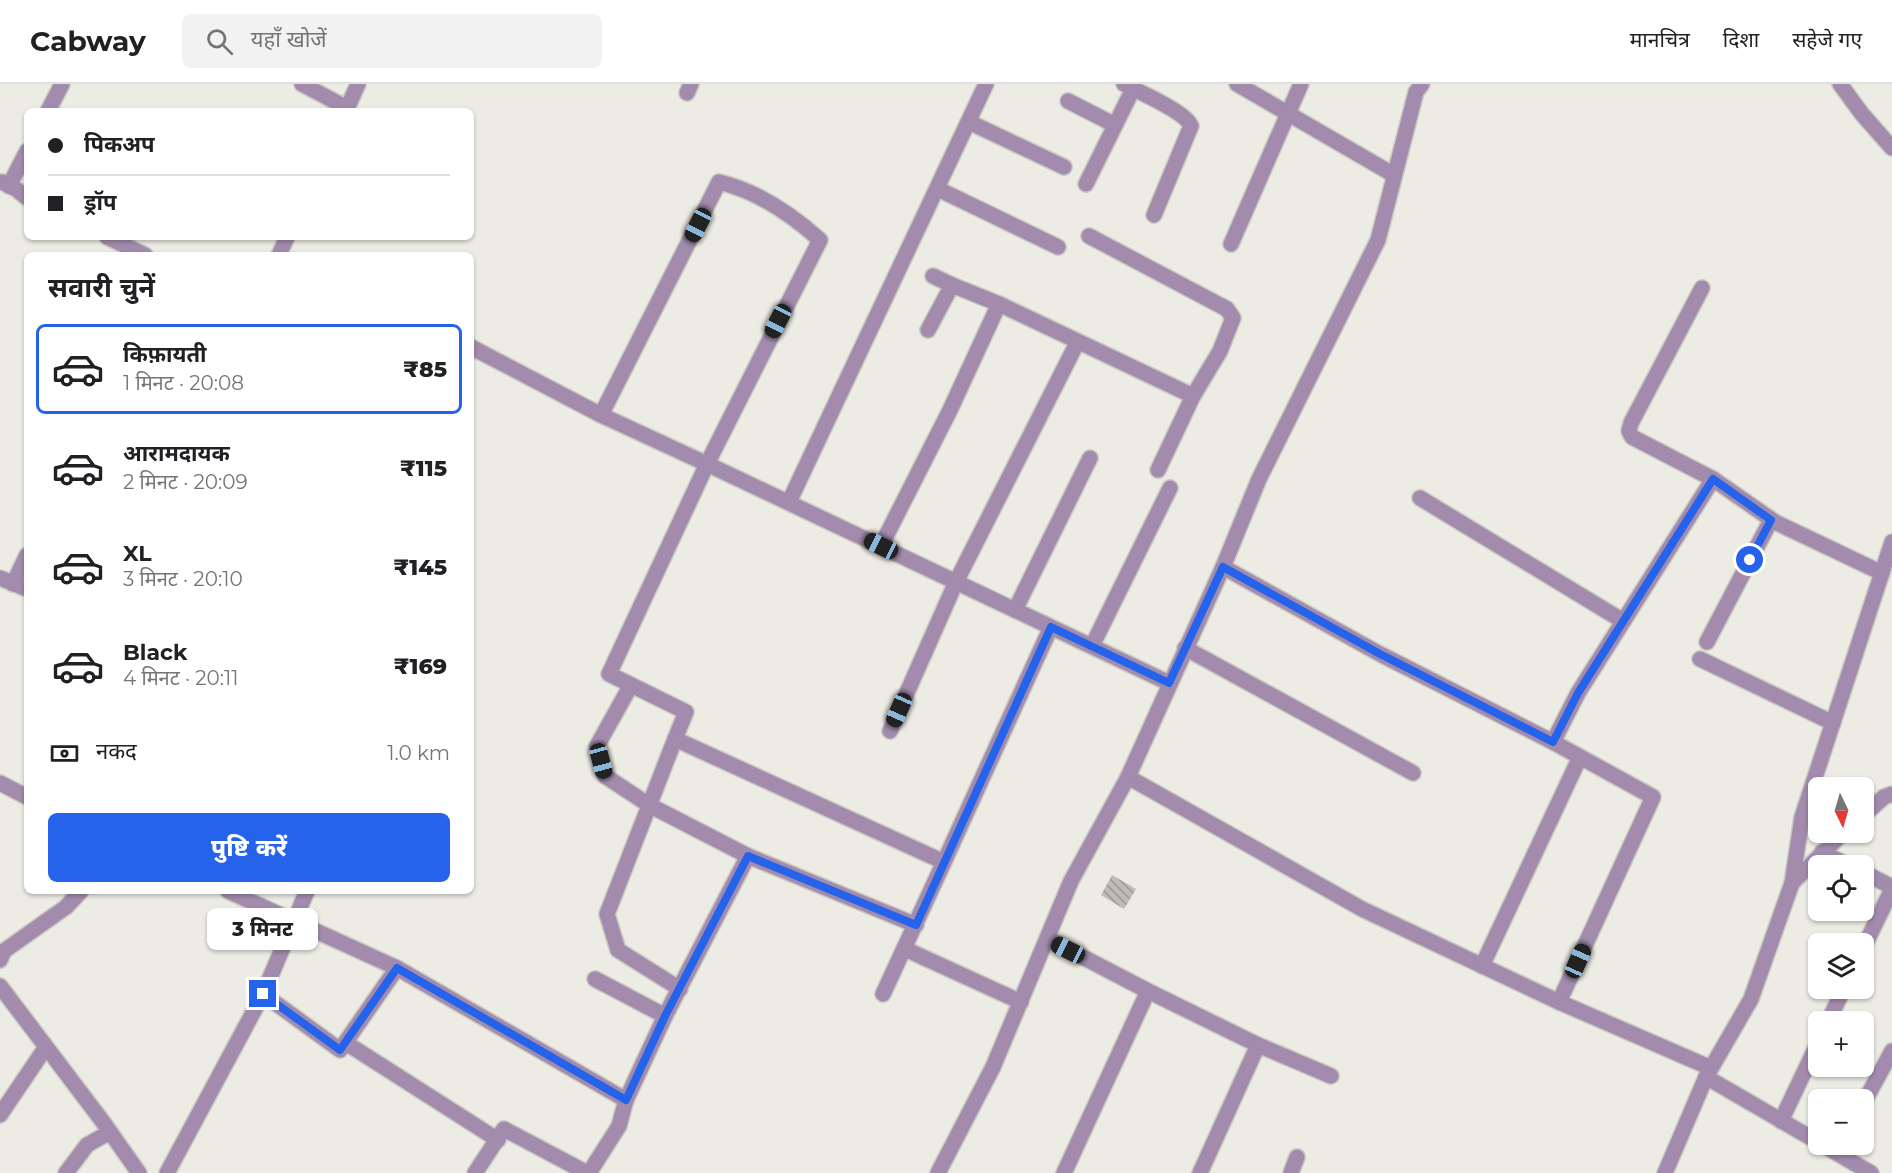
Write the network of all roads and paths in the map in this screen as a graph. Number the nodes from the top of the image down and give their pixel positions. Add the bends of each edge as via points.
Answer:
1 (61, 84) edge
2 (302, 84) edge
3 (358, 84) edge
4 (986, 84) edge
5 (1238, 84) edge
6 (1301, 84) edge
7 (1422, 84) edge
8 (1840, 84) edge
9 (1129, 87) edge
10 (1068, 101) dead end
11 (49, 108) edge
12 (345, 108) edge
13 (347, 108) edge
14 (1288, 113) junction
15 (969, 122) junction
16 (1115, 125) junction
17 (1892, 148) edge
18 (24, 155) edge
19 (1064, 167) dead end
20 (1395, 175) junction
21 (5, 183) edge
22 (1086, 184) dead end
23 (938, 189) junction
24 (24, 196) edge
25 (1154, 215) dead end
26 (1089, 236) dead end
27 (113, 240) edge
28 (1231, 244) dead end
29 (1058, 247) dead end
30 (139, 252) edge
31 (933, 276) dead end
32 (952, 285) junction
33 (1702, 288) dead end
34 (999, 304) junction
35 (928, 330) dead end
36 (1077, 343) junction
37 (474, 349) edge
38 (1192, 396) junction
39 (601, 415) junction
40 (1090, 458) dead end
41 (707, 464) junction
42 (1158, 470) dead end
43 (1713, 479) junction
44 (1170, 488) dead end
45 (1420, 498) dead end
46 (789, 502) junction
47 (1771, 520) junction
48 (1892, 542) edge
49 (881, 546) junction
50 (24, 561) edge
51 (1223, 567) junction
52 (1882, 573) junction
53 (956, 582) junction
54 (13, 584) edge
55 (1016, 610) junction
56 (1623, 621) junction
57 (1051, 627) junction
58 (1707, 642) dead end
59 (1092, 646) junction
60 (1185, 648) junction
61 (1700, 659) dead end
62 (1169, 683) junction
63 (631, 686) junction
64 (1833, 723) junction
65 (890, 731) dead end
66 (675, 739) junction
67 (1553, 742) junction
68 (1581, 757) junction
69 (1413, 773) dead end
70 (1128, 777) junction
71 (0, 783) edge
72 (1892, 794) edge
73 (24, 795) edge
74 (649, 805) junction
75 (1874, 806) edge
76 (1832, 843) edge
77 (1822, 852) junction
78 (1828, 855) edge
79 (748, 856) junction
80 (945, 862) junction
81 (1874, 878) edge
82 (1792, 883) junction
83 (1892, 888) edge
84 (78, 894) edge
85 (235, 894) edge
86 (306, 894) edge
87 (295, 921) junction
88 (916, 925) junction
89 (1871, 933) edge
90 (1048, 939) junction
91 (905, 949) junction
92 (0, 960) edge
93 (1482, 966) junction
94 (397, 968) junction
95 (595, 979) dead end
96 (0, 986) edge
97 (680, 989) junction
98 (1148, 991) junction
99 (263, 994) junction
100 (883, 994) dead end
101 (1021, 1002) junction
102 (1559, 1002) junction
103 (665, 1016) junction
104 (346, 1043) junction
105 (1258, 1045) junction
106 (46, 1047) junction
107 (1892, 1051) edge
108 (1808, 1064) edge
109 (1709, 1072) junction
110 (1331, 1076) dead end
111 (1871, 1089) edge
112 (626, 1100) junction
113 (0, 1115) edge
114 (1781, 1121) junction
115 (110, 1131) junction
116 (1808, 1137) edge
117 (498, 1140) junction
118 (1847, 1155) edge
119 (1297, 1157) dead end
120 (66, 1173) edge
121 (139, 1173) edge
122 (167, 1173) edge
123 (475, 1173) edge
124 (588, 1173) edge
125 (940, 1173) edge
126 (1064, 1173) edge
127 (1200, 1173) edge
128 (1291, 1173) edge
129 (1665, 1173) edge
130 (1871, 1173) edge

1 - 11 street
2 - 12 street
3 - 13 street
4 - 15 street
5 - 14 street
6 - 14 street
7 - 20 street via 1416,92
8 - 17 street
9 - 16 street
9 - 25 street via 1174,111 1191,126
10 - 16 street
14 - 20 street
14 - 28 street
15 - 19 street
15 - 23 street
16 - 22 street
18 - 21 street
20 - 51 street via 1378,240 1259,479
21 - 24 street
23 - 29 street
23 - 46 street
26 - 38 street via 1231,313 1233,318 1220,351
27 - 30 street
31 - 32 street
32 - 34 street
32 - 35 street
33 - 43 street via 1629,430 1632,437
34 - 36 street
34 - 49 street
36 - 38 street
36 - 53 street
37 - 39 street
38 - 42 street
39 - 41 street
39 - 41 street via 719,182 739,187 797,219 820,240
40 - 55 street
41 - 46 street
41 - 63 street via 609,674
43 - 47 street
43 - 56 street
44 - 59 street
45 - 56 street
46 - 49 street
47 - 52 street
47 - 58 street
48 - 52 street
49 - 53 street
50 - 54 street
51 - 60 street
51 - 67 street via 1380,654
52 - 64 street
53 - 55 street
53 - 65 street
55 - 57 street
56 - 67 street
57 - 59 street
57 - 80 street
59 - 62 street
60 - 62 street
60 - 69 street
61 - 64 street
62 - 70 street
63 - 66 street via 686,712
63 - 74 street via 597,746 605,776
64 - 82 street via 1802,817
66 - 74 street
66 - 80 street
67 - 68 street
68 - 93 street
68 - 102 street via 1653,797
70 - 90 street via 1071,881
70 - 93 street via 1362,909
71 - 73 street
72 - 75 street
74 - 79 street
74 - 97 street via 608,914 618,950
76 - 77 street
77 - 78 street
77 - 82 street
79 - 88 street
79 - 97 street
80 - 88 street
81 - 83 street
82 - 109 street via 1751,999
83 - 89 street
84 - 92 street via 4,951
85 - 87 street
86 - 87 street
87 - 94 street
87 - 99 street
88 - 91 street
90 - 98 street
90 - 101 street
91 - 100 street
91 - 101 street
93 - 102 street
94 - 104 street
94 - 112 street
95 - 103 street
96 - 106 street
97 - 103 street
98 - 105 street
98 - 126 street
99 - 104 street via 340,1050
99 - 122 street
101 - 125 street
102 - 109 street
103 - 112 street
104 - 117 street
105 - 110 street
105 - 127 street
106 - 113 street
106 - 115 street
107 - 111 street
108 - 114 street
109 - 114 street
109 - 129 street
112 - 124 street via 619,1126
114 - 116 street
115 - 120 street via 87,1145
115 - 121 street
117 - 123 street
117 - 124 street via 504,1129
118 - 130 street
119 - 128 street

